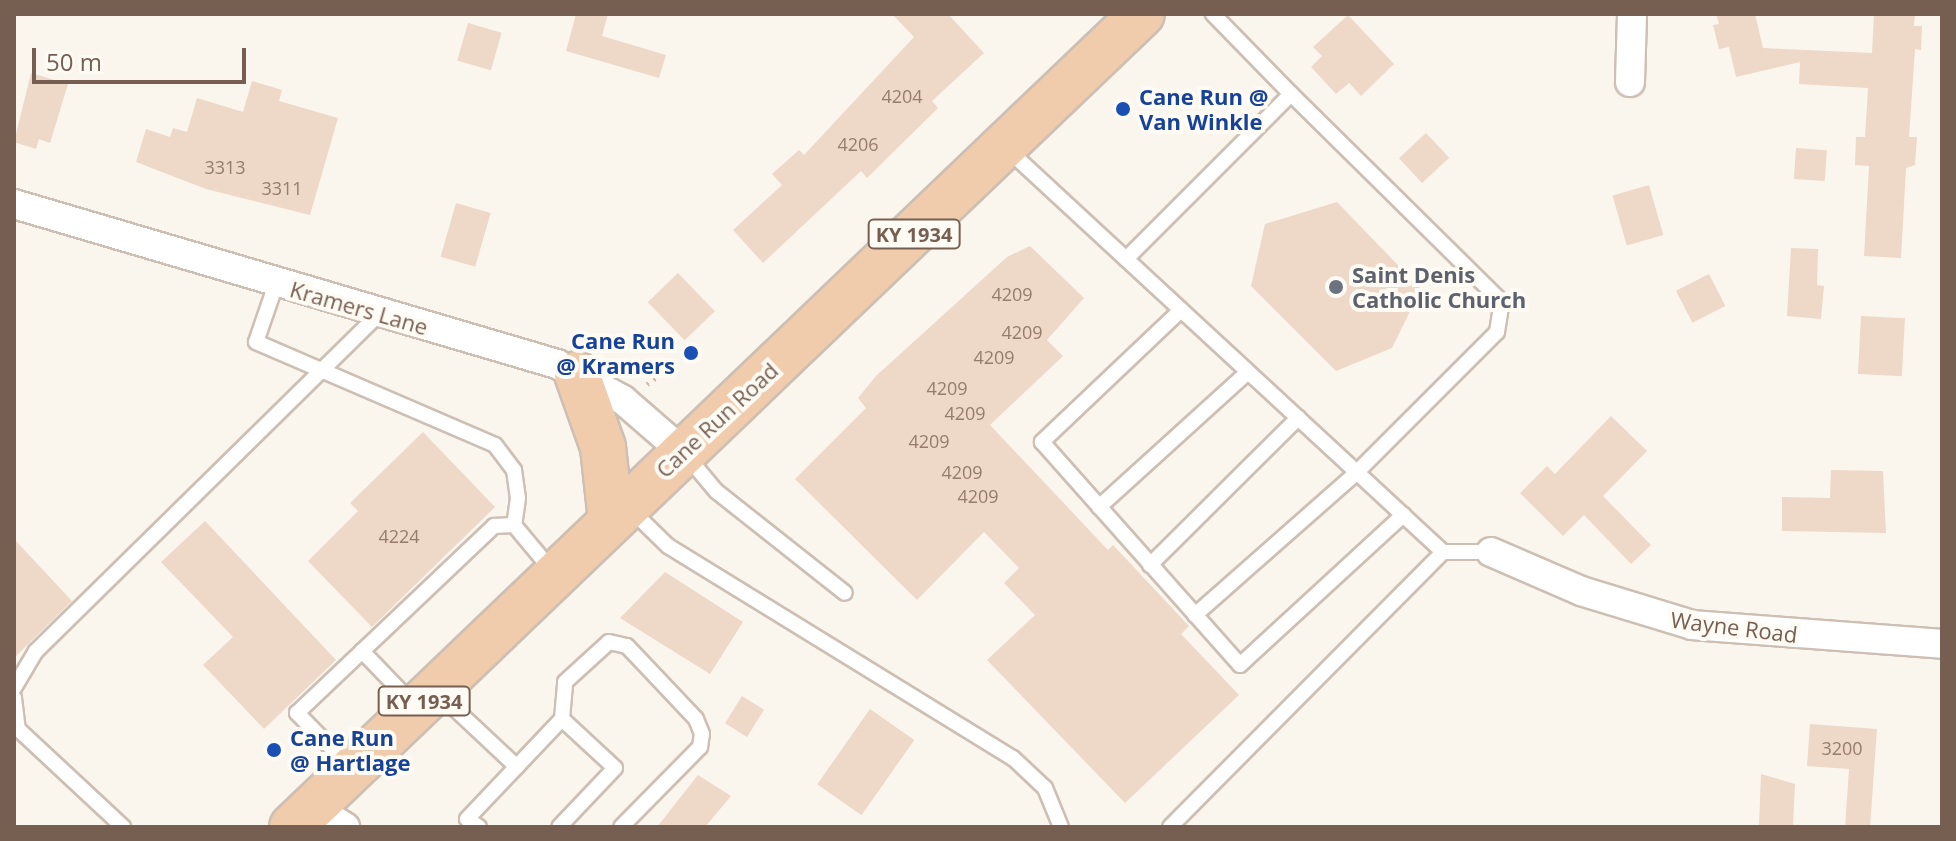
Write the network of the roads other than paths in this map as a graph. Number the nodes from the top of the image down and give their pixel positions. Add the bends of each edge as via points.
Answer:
1 (1142, 14) edge
2 (1213, 14) edge
3 (1632, 14) edge
4 (1630, 82) dead end
5 (1291, 94) junction
6 (1004, 147) junction
7 (14, 204) edge
8 (1126, 259) junction
9 (276, 284) junction
10 (1181, 310) junction
11 (379, 314) junction
12 (318, 372) junction
13 (1248, 372) junction
14 (577, 374) junction
15 (1298, 418) junction
16 (683, 452) junction
17 (1357, 472) junction
18 (1099, 507) junction
19 (619, 513) junction
20 (1403, 515) junction
21 (514, 525) junction
22 (1443, 552) junction
23 (1491, 552) joint
24 (1150, 565) junction
25 (555, 574) junction
26 (845, 593) dead end
27 (1195, 615) junction
28 (1942, 644) edge
29 (362, 651) junction
30 (14, 688) edge
31 (14, 698) edge
32 (426, 699) junction
33 (562, 719) junction
34 (517, 767) junction
35 (353, 769) junction
36 (317, 820) edge
37 (123, 827) edge
38 (479, 827) edge
39 (559, 827) edge
40 (621, 827) edge
41 (1061, 827) edge
42 (1170, 827) edge

1 - 6 highway, Cane Run Road / KY 1934
2 - 5 lane
3 - 4 street
5 - 8 lane
5 - 17 lane via 1502,302 1497,332
6 - 8 lane
6 - 16 highway, Cane Run Road / KY 1934
7 - 9 street, Kramers Lane
8 - 10 lane
9 - 11 street, Kramers Lane
9 - 12 lane via 256,342
10 - 13 lane
10 - 18 lane via 1042,442
11 - 12 lane
11 - 14 street, Kramers Lane
12 - 21 lane via 495,445 514,470
12 - 30 lane via 36,651
13 - 15 lane
13 - 18 lane
14 - 16 street, Kramers Lane via 623,400
14 - 19 highway
15 - 17 lane
15 - 24 lane
16 - 19 highway, Cane Run Road / KY 1934
16 - 26 lane via 716,491
17 - 20 lane
17 - 27 lane
18 - 24 lane
19 - 25 highway, Cane Run Road / KY 1934
19 - 41 lane via 1013,758 1045,788
20 - 22 lane
20 - 27 lane via 1240,665
21 - 25 lane
21 - 29 lane via 494,526
22 - 23 lane
22 - 42 lane
23 - 28 street, Wayne Road via 1581,591 1692,625
24 - 27 lane
25 - 32 highway, Cane Run Road / KY 1934
29 - 32 lane
29 - 35 lane via 297,713
31 - 37 lane via 18,729
32 - 34 lane
32 - 35 highway, Cane Run Road / KY 1934
33 - 34 lane
33 - 39 lane via 615,768
33 - 40 lane via 565,682 609,642 627,646 696,719 700,747
34 - 38 lane via 467,819
35 - 36 highway, Cane Run Road / KY 1934

